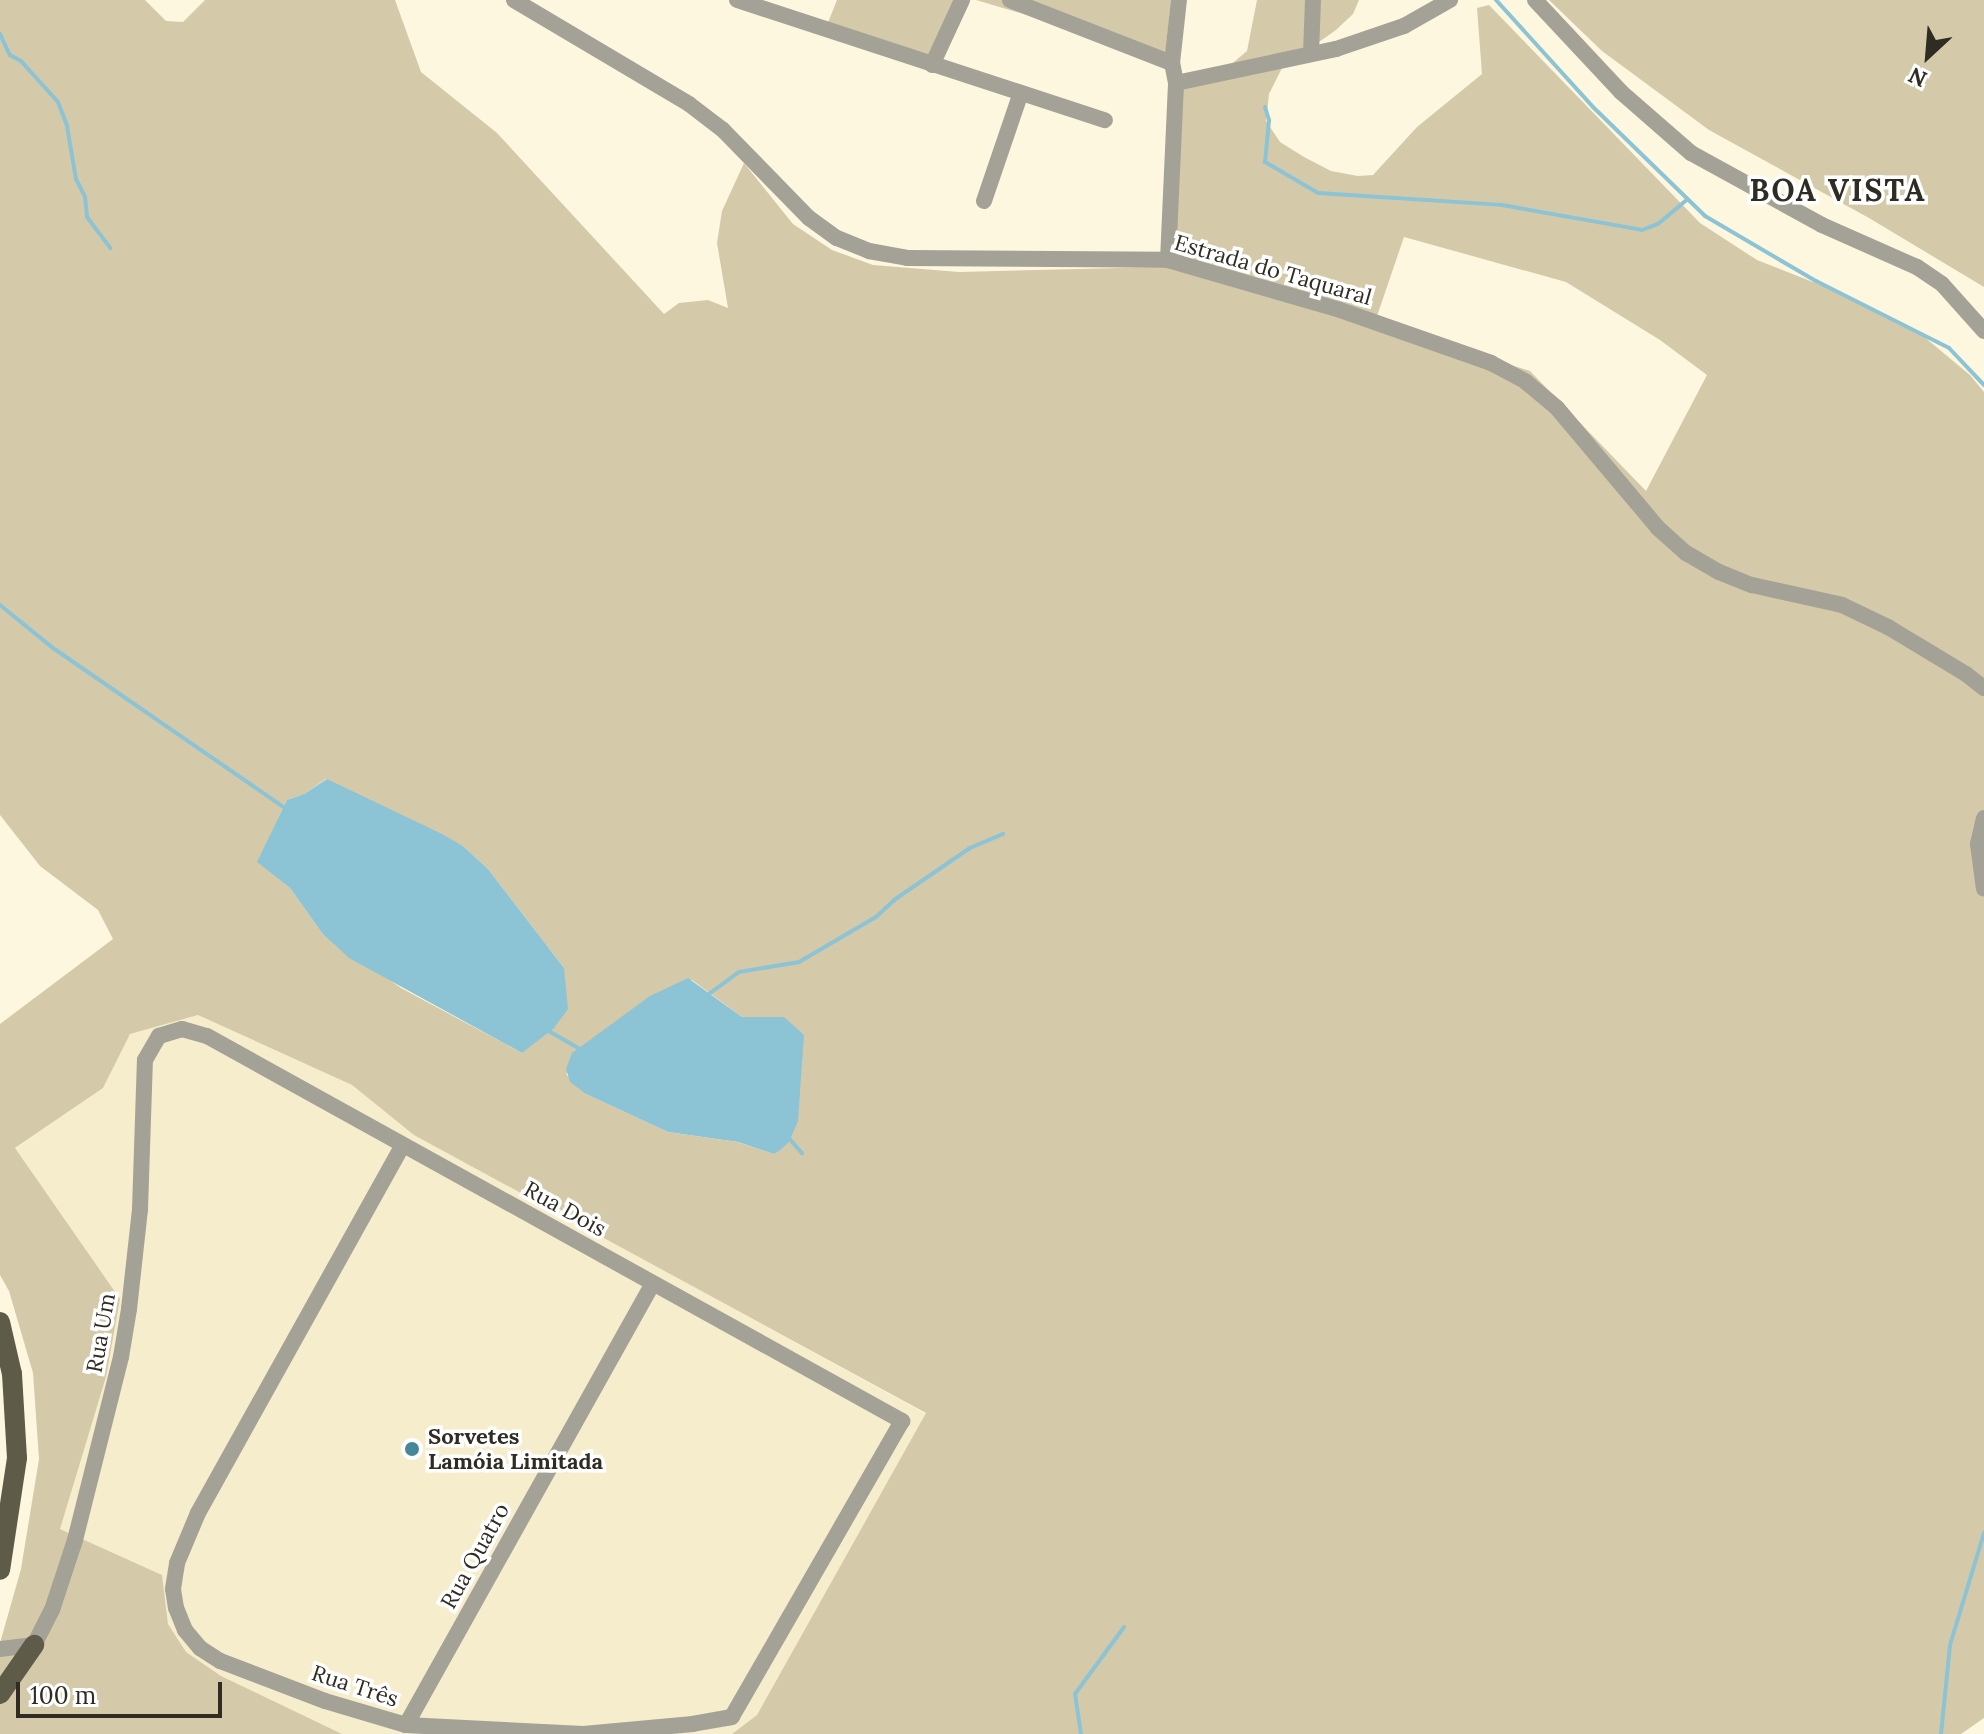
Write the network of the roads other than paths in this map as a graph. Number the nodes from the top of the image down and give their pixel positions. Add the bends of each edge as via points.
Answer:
1 (514, 0) edge
2 (737, 0) edge
3 (962, 0) edge
4 (1010, 0) edge
5 (1179, 0) edge
6 (1313, 0) edge
7 (1450, 0) edge
8 (1535, 0) edge
9 (1311, 54) junction
10 (1172, 63) junction
11 (932, 65) junction
12 (1176, 83) junction
13 (1020, 95) junction
14 (1105, 120) dead end
15 (984, 201) dead end
16 (1168, 260) junction
17 (1984, 331) edge
18 (1984, 688) edge
19 (1984, 818) edge
20 (1984, 889) edge
21 (207, 1036) joint
22 (403, 1145) junction
23 (653, 1283) junction
24 (0, 1322) edge
25 (902, 1421) joint
26 (0, 1570) edge
27 (34, 1645) junction
28 (0, 1649) edge
29 (0, 1694) edge
30 (406, 1725) junction

1 - 16 street, Estrada do Taquaral via 689,104 723,130 809,218 837,238 869,251 907,258
2 - 11 street
3 - 11 street
4 - 10 street
5 - 10 street
6 - 9 street
7 - 9 street via 1404,26
8 - 17 street via 1631,103 1691,153 1822,225 1917,267 1942,284
9 - 12 street
10 - 12 street
11 - 13 street
12 - 16 street
13 - 14 street
13 - 15 street
16 - 18 street, Estrada do Taquaral via 1340,310 1491,363 1526,382 1557,408 1658,528 1686,553 1752,585 1842,605 1888,627
19 - 20 street via 1978,844
21 - 22 street, Rua Dois
21 - 27 street, Rua Um via 171,1030 159,1036 145,1060 140,1209 121,1357 75,1540 52,1610
22 - 23 street, Rua Dois
22 - 30 street, Rua Três via 198,1513 177,1563 173,1589 185,1630 220,1661
23 - 25 street, Rua Dois
23 - 30 street, Rua Quatro
24 - 26 main road via 12,1374 17,1458
25 - 30 street, Rua Três via 732,1717 583,1734
27 - 28 street
27 - 29 main road

